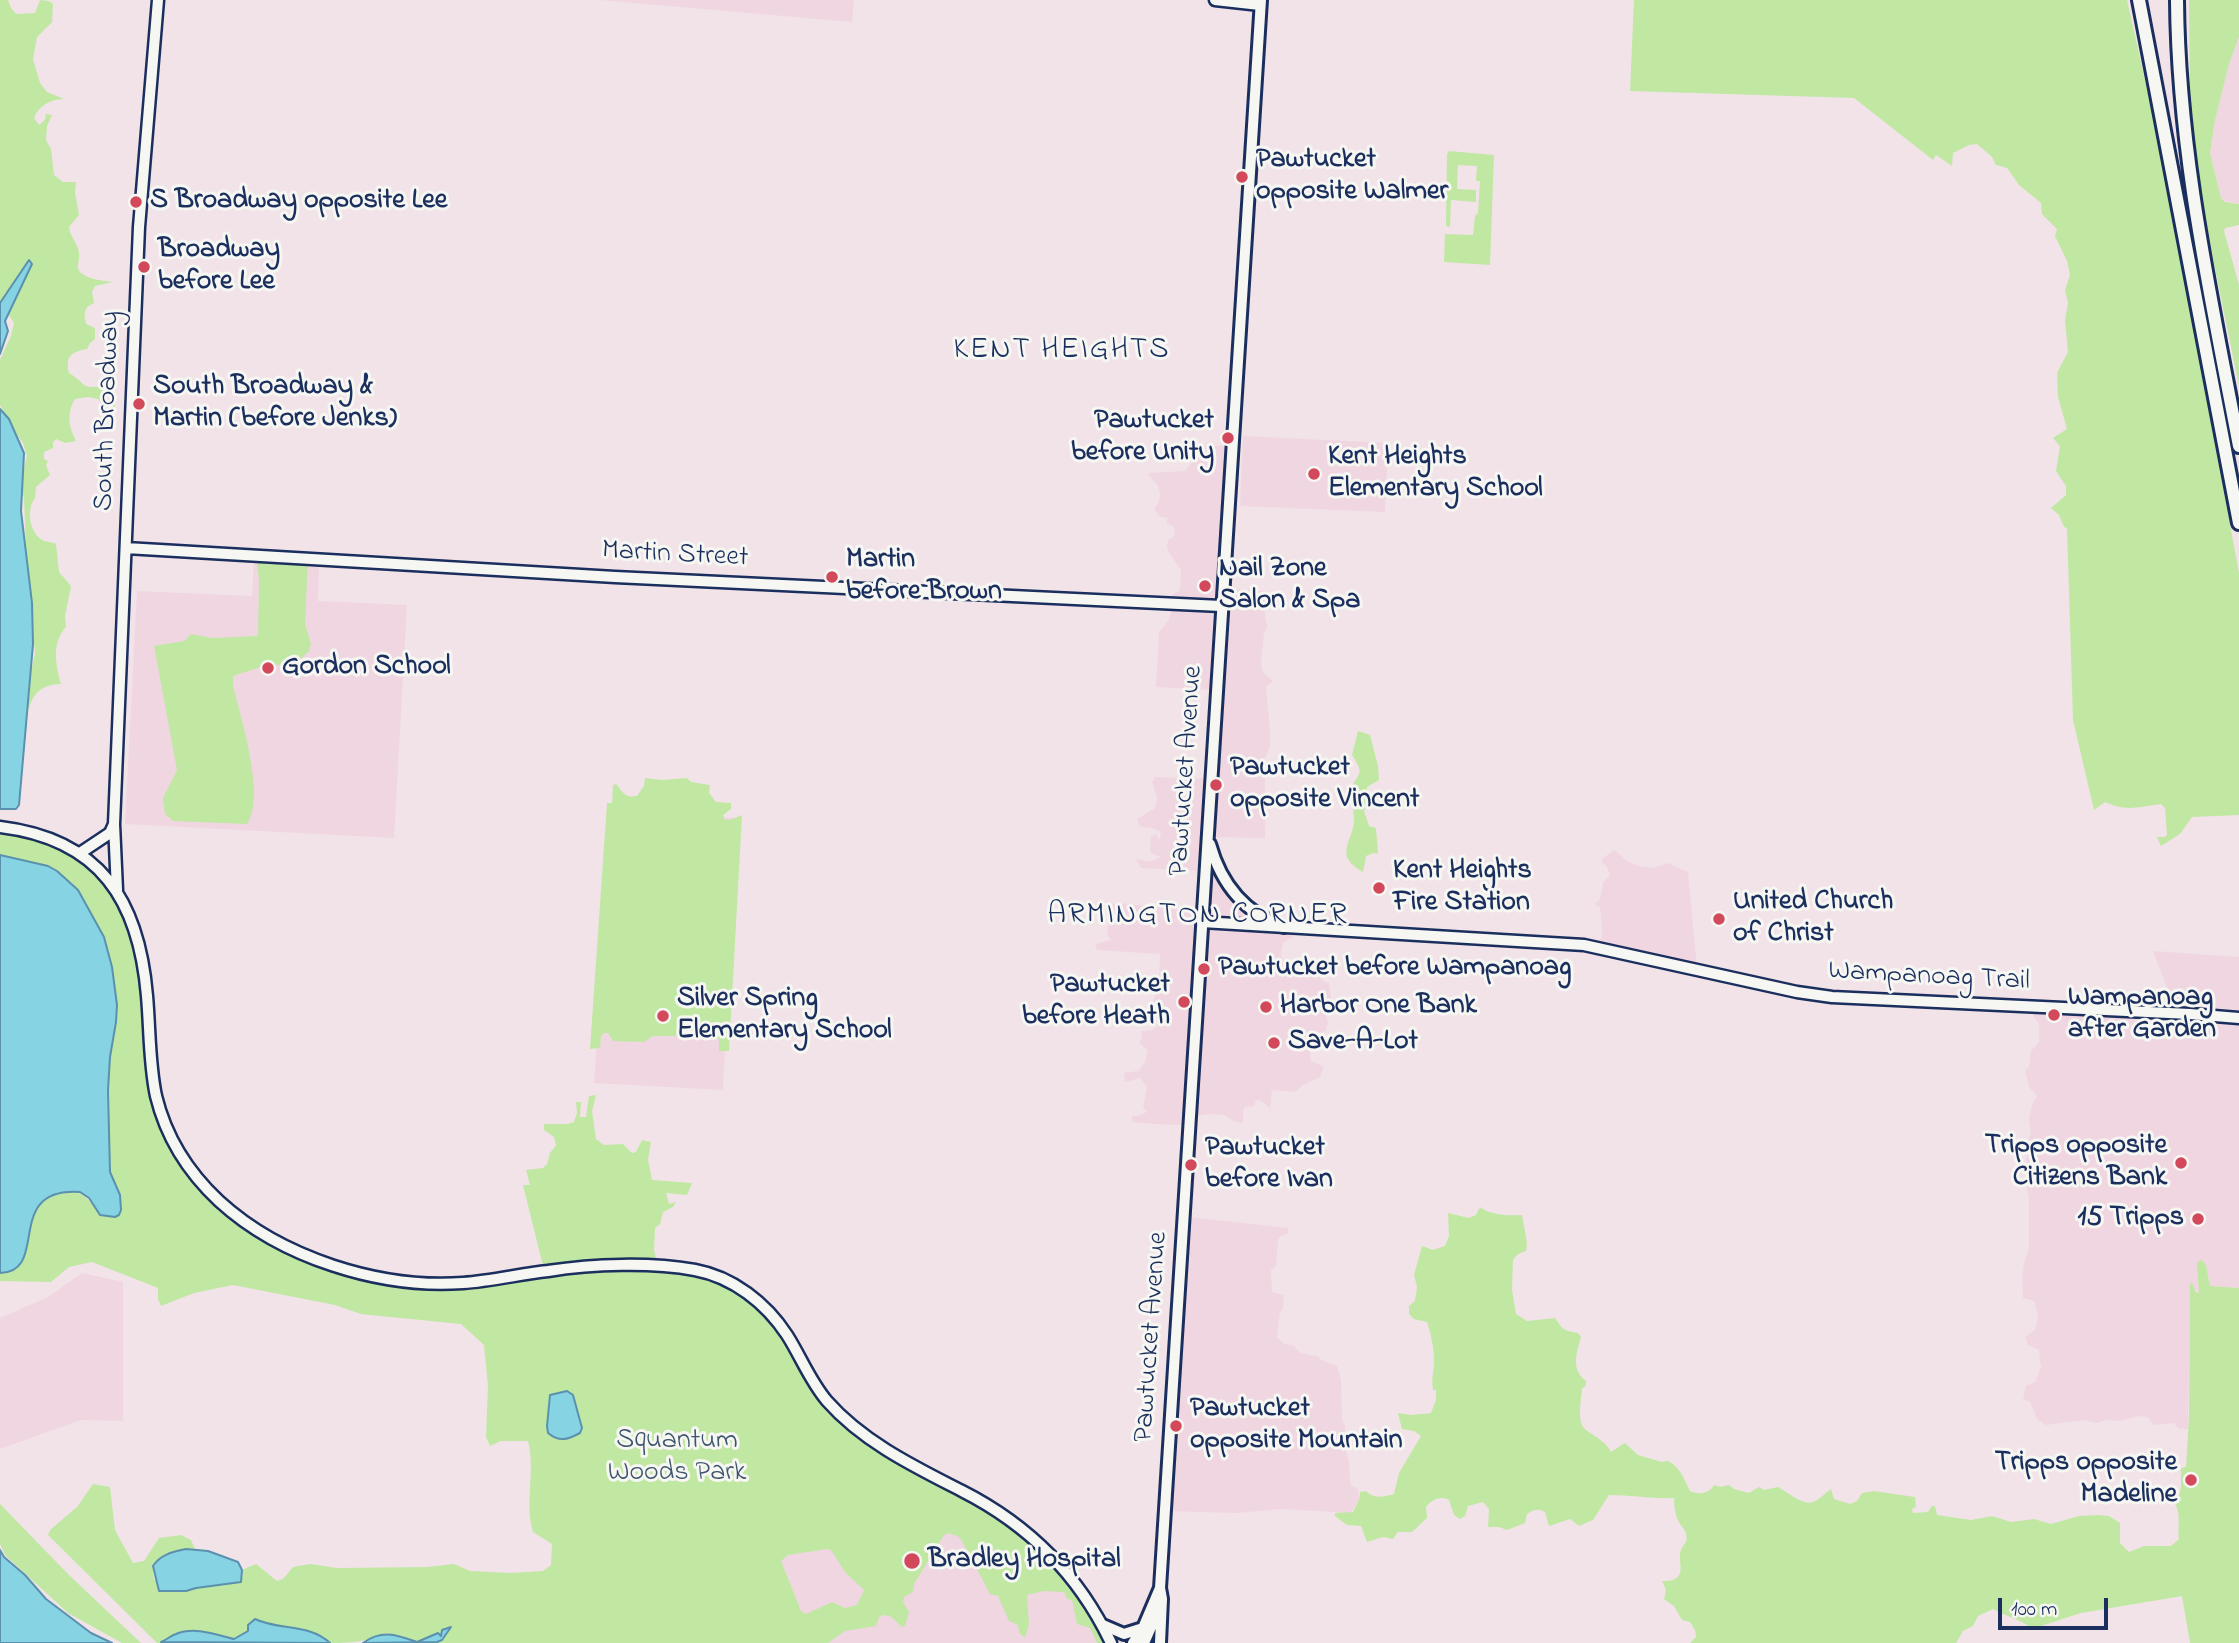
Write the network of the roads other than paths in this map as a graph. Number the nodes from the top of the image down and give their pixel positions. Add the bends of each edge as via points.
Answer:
1 (158, 0) edge
2 (1215, 0) edge
3 (2138, 0) edge
4 (2177, 0) edge
5 (1261, 2) edge
6 (2239, 446) edge
7 (2239, 523) edge
8 (126, 548) junction
9 (1221, 606) junction
10 (114, 824) junction
11 (0, 827) edge
12 (1207, 835) junction
13 (80, 853) junction
14 (117, 891) junction
15 (1202, 922) junction
16 (1284, 926) junction
17 (2239, 1018) edge
18 (1161, 1593) junction
19 (1103, 1625) junction
20 (1143, 1628) junction
21 (1111, 1643) edge
22 (1133, 1643) edge
23 (1144, 1643) edge
24 (1160, 1643) edge

1 - 8 main road, South Broadway via 139,227
2 - 5 main road
3 - 7 highway
4 - 6 highway via 2190,183
5 - 9 main road, Pawtucket Avenue
8 - 9 main road, Martin Street
8 - 10 main road, South Broadway
9 - 12 main road, Pawtucket Avenue
10 - 13 main road via 110,833
10 - 14 main road, South Broadway
11 - 13 main road via 34,833
12 - 15 main road, Pawtucket Avenue
12 - 16 main road via 1218,869 1231,890 1254,911
13 - 14 main road
14 - 19 main road via 139,948 147,992 150,1058 168,1131 207,1189 246,1223 303,1254 380,1277 459,1283 581,1267 646,1266 694,1270 733,1283 746,1290 785,1331 804,1369 840,1415 881,1446 1025,1530 1067,1571
15 - 16 main road, Wampanoag Trail
15 - 18 main road, Pawtucket Avenue
16 - 17 main road, Wampanoag Trail via 1591,946 1825,997
18 - 20 main road, Pawtucket Avenue
18 - 23 main road, Pawtucket Avenue
18 - 24 main road, Pawtucket Avenue
19 - 20 main road via 1120,1634
19 - 21 main road
20 - 22 main road, Pawtucket Avenue

